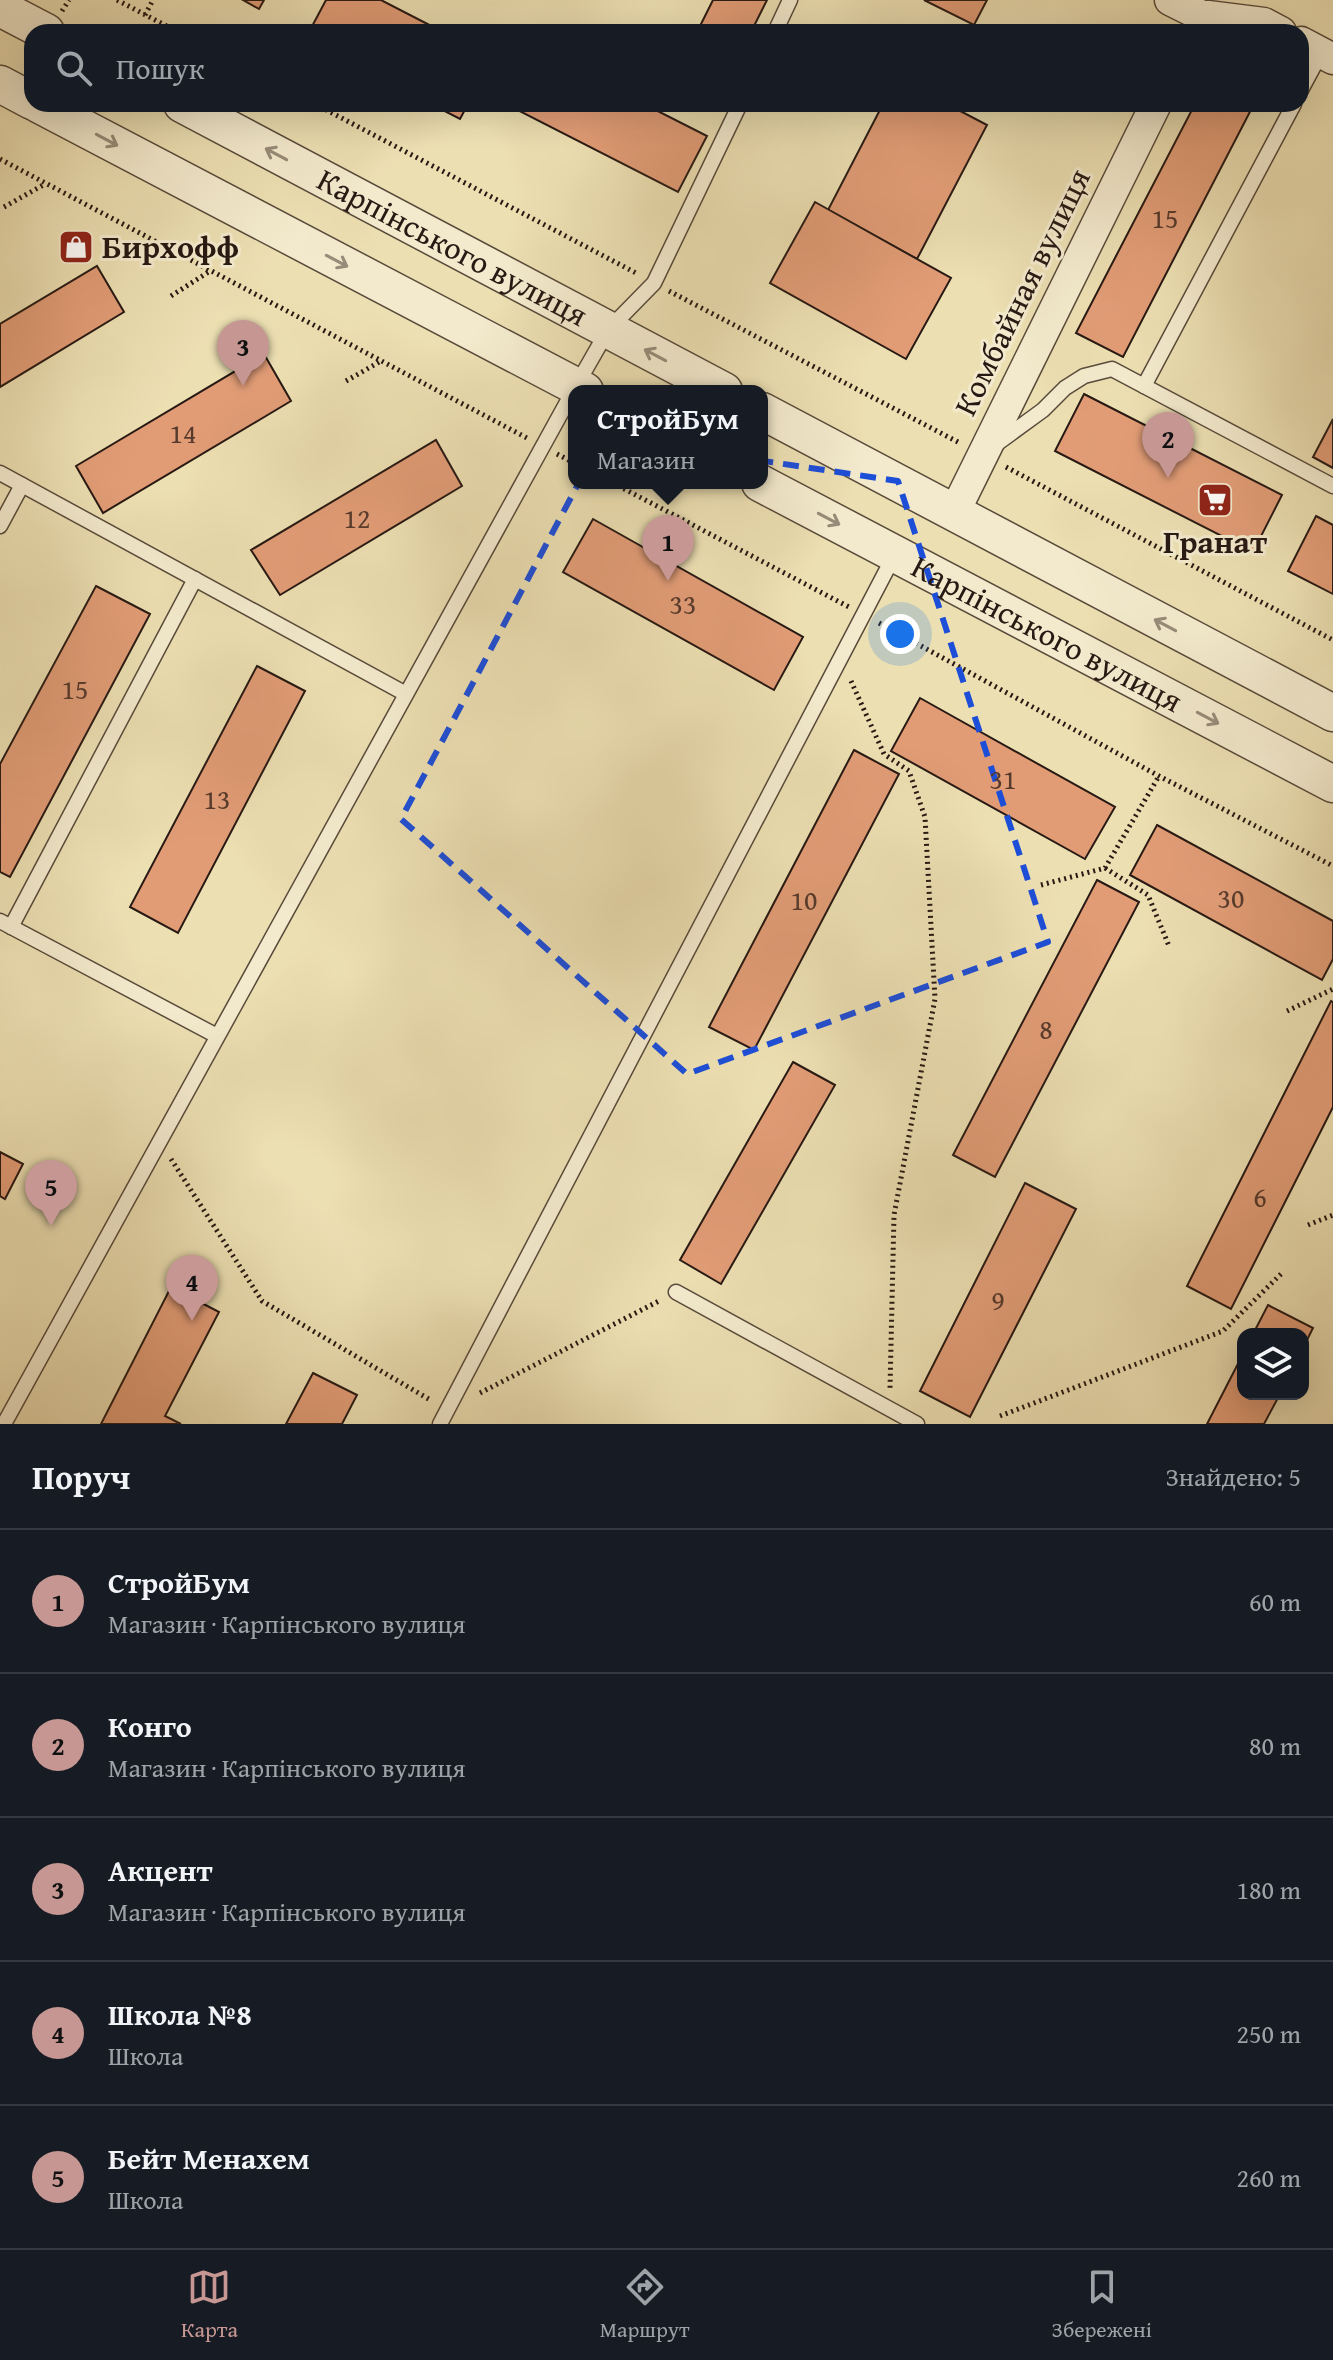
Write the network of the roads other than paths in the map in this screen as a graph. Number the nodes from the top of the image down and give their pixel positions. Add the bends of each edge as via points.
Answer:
1 (790, 0) edge
2 (1170, 0) edge
3 (0, 8) edge
4 (1273, 18) edge
5 (1196, 23) edge
6 (31, 24) edge
7 (779, 24) edge
8 (1318, 51) edge
9 (1309, 72) edge
10 (0, 84) edge
11 (24, 97) edge
12 (53, 112) edge
13 (197, 112) edge
14 (736, 112) edge
15 (1152, 112) edge
16 (1290, 112) edge
17 (608, 330) junction
18 (572, 385) edge
19 (582, 385) edge
20 (713, 385) edge
21 (1144, 386) junction
22 (568, 407) edge
23 (768, 414) edge
24 (982, 454) junction
25 (0, 473) edge
26 (22, 485) junction
27 (1333, 486) edge
28 (768, 487) edge
29 (954, 513) junction
30 (0, 526) edge
31 (895, 554) junction
32 (195, 579) junction
33 (406, 694) junction
34 (1333, 713) edge
35 (1333, 784) edge
36 (6, 924) edge
37 (217, 1036) junction
38 (676, 1292) road end
39 (4, 1424) edge
40 (440, 1424) edge
41 (917, 1424) edge

1 - 7 lane
2 - 5 street
3 - 6 street
4 - 5 street
8 - 9 lane
10 - 11 street
12 -> 18 street, Карпінського вулиця
17 -> 13 street, Карпінського вулиця
14 - 17 lane via 654,283
15 - 24 street, Комбайная вулиця
16 - 21 lane
17 - 19 lane
20 -> 17 street, Карпінського вулиця
21 - 24 lane via 1112,369 1084,376
21 - 27 lane
22 - 33 lane
23 - 29 street, Карпінського вулиця
24 - 29 street, Комбайная вулиця
25 - 26 lane
26 - 30 lane
26 - 32 lane
28 -> 31 street, Карпінського вулиця
34 -> 29 street, Карпінського вулиця
31 -> 35 street, Карпінського вулиця
31 - 40 lane
32 - 33 lane
32 - 36 lane
33 - 37 lane
36 - 37 lane
37 - 39 lane
38 - 41 lane

